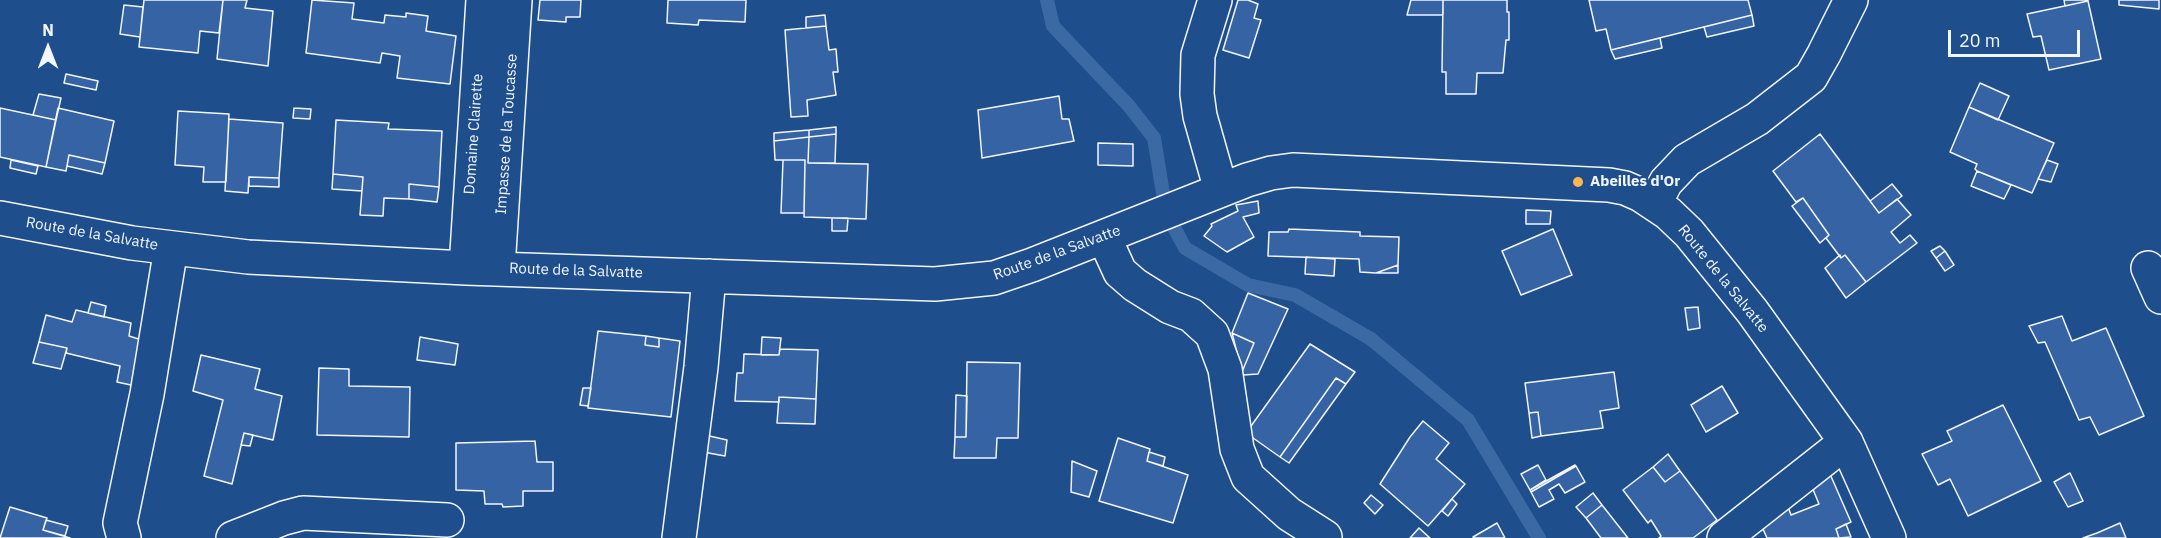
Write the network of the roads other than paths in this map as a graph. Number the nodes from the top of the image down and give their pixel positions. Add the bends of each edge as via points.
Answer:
1 (483, 0) edge
2 (515, 0) edge
3 (1215, 0) edge
4 (1851, 0) edge
5 (1221, 190) junction
6 (1655, 203) junction
7 (0, 218) edge
8 (1104, 237) junction
9 (171, 248) junction
10 (466, 267) junction
11 (2148, 267) dead end
12 (498, 268) junction
13 (709, 276) junction
14 (2161, 297) edge
15 (1846, 442) junction
16 (447, 520) dead end
17 (1325, 537) edge
18 (124, 538) edge
19 (233, 538) edge
20 (679, 538) edge
21 (1724, 538) edge
22 (1889, 538) edge

1 - 10 street, Domaine Clairette
2 - 12 street, Impasse de la Toucasse
3 - 5 street via 1198,55 1197,94
4 - 6 street via 1810,77 1757,119 1687,160 1666,182
5 - 6 street, Route de la Salvatte via 1263,175 1293,170 1609,185 1625,188
5 - 8 street, Route de la Salvatte
6 - 15 street, Route de la Salvatte via 1689,233
7 - 9 street, Route de la Salvatte
8 - 13 street, Route de la Salvatte via 994,278 965,282
8 - 17 street via 1120,272 1170,307 1191,315 1212,334 1225,369 1237,449 1248,477 1289,514
9 - 10 street, Route de la Salvatte via 248,257
9 - 18 street via 147,394 120,523
10 - 12 street, Route de la Salvatte
11 - 14 street
12 - 13 street, Route de la Salvatte
13 - 20 street
15 - 21 street
15 - 22 street, Route de la Salvatte
16 - 19 street via 303,513

